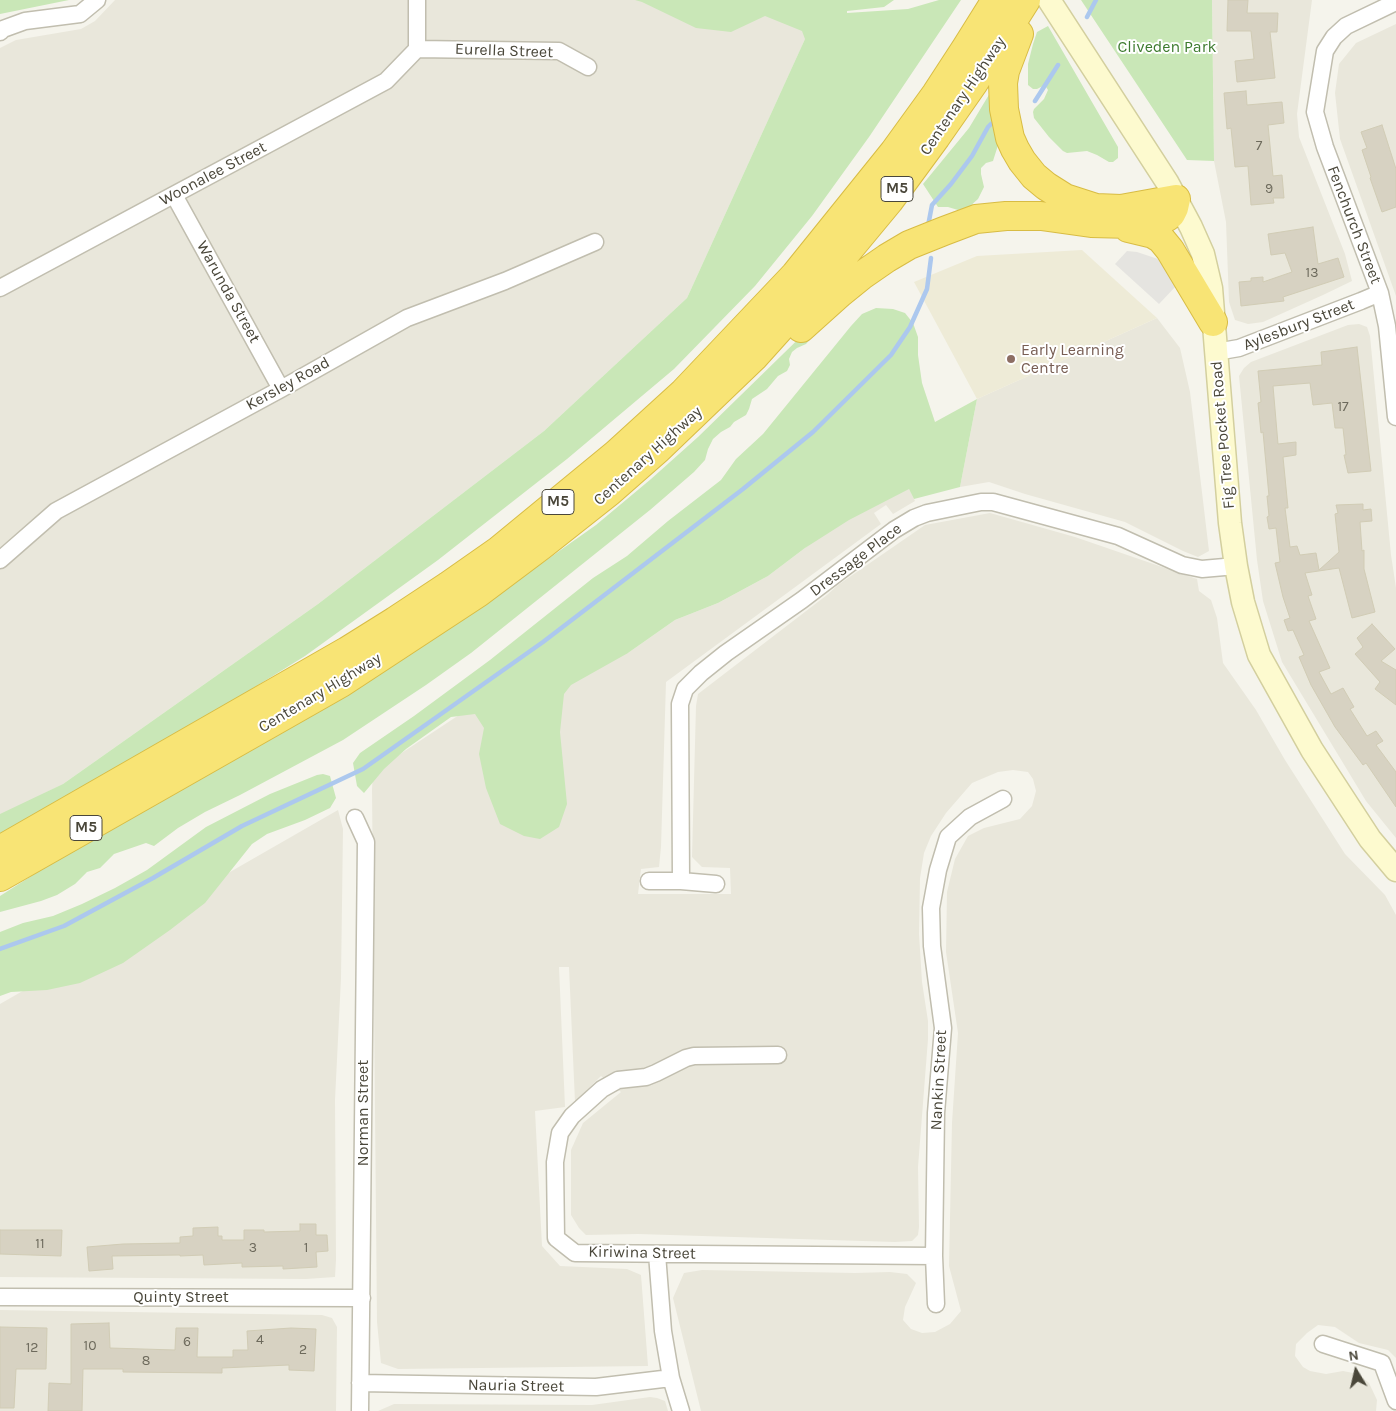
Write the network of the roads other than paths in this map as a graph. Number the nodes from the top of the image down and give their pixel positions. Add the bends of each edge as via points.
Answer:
1 (97, 0) edge
2 (416, 0) edge
3 (996, 0) edge
4 (1049, 0) edge
5 (1396, 2) edge
6 (1024, 4) edge
7 (0, 32) edge
8 (416, 49) junction
9 (588, 67) dead end
10 (174, 195) junction
11 (1176, 199) junction
12 (1106, 224) junction
13 (595, 242) dead end
14 (0, 288) edge
15 (1380, 293) junction
16 (1213, 322) junction
17 (1216, 352) junction
18 (754, 357) junction
19 (1394, 367) edge
20 (281, 389) junction
21 (1396, 417) edge
22 (0, 560) edge
23 (1236, 566) junction
24 (1003, 799) dead end
25 (355, 818) dead end
26 (0, 850) edge
27 (1396, 870) edge
28 (0, 877) edge
29 (649, 881) dead end
30 (680, 881) junction
31 (716, 884) dead end
32 (778, 1055) dead end
33 (657, 1254) junction
34 (934, 1256) junction
35 (0, 1296) edge
36 (362, 1298) junction
37 (936, 1304) dead end
38 (1323, 1344) dead end
39 (671, 1378) junction
40 (360, 1383) junction
41 (1396, 1401) edge
42 (360, 1411) edge
43 (682, 1411) edge

1 - 7 street via 80,14 25,21
2 - 8 street
3 - 26 highway, Centenary Highway / M5 via 946,79 894,152 795,275 684,392 616,454 498,550 395,621
4 - 11 main road, Fig Tree Pocket Road
5 - 15 street, Fenchurch Street via 1346,26 1334,37 1325,51 1315,112
6 - 11 highway via 1019,34 1003,83 1010,138 1022,161 1046,186 1065,198 1096,208 1121,210
6 - 18 highway, Centenary Highway / M5 via 973,84 889,201
8 - 9 street, Eurella Street via 559,52
8 - 10 street, Woonalee Street via 386,81
10 - 14 street, Woonalee Street
10 - 20 street, Warunda Street
11 - 12 highway via 1171,214 1155,222
11 - 16 main road, Fig Tree Pocket Road via 1203,254
12 - 16 highway via 1147,232 1161,239
12 - 18 highway via 1041,216 1006,216 976,219 944,230 887,258 840,293 787,341
13 - 20 street, Kersley Road via 506,281 407,318
15 - 17 street, Aylesbury Street via 1239,348
15 - 19 street, Fenchurch Street
16 - 17 main road, Fig Tree Pocket Road
17 - 23 main road, Fig Tree Pocket Road
18 - 28 highway, Centenary Highway / M5 via 610,492 478,593 341,683
19 - 21 street, Fenchurch Street
20 - 22 street, Kersley Road via 56,511
23 - 27 main road, Fig Tree Pocket Road via 1242,602 1259,655 1312,750 1370,839
23 - 30 street, Dressage Place via 1202,569 1182,564 1118,536 993,502 914,518 726,653 685,689 680,704
24 - 34 street, Nankin Street via 970,816 948,837 931,908 932,946 944,1028 936,1113
25 - 36 street, Norman Street via 366,842
29 - 30 street
30 - 31 street
32 - 33 street, Kiriwina Street via 694,1056 656,1074 618,1080 602,1089 572,1116 560,1133 555,1162 556,1238 575,1253
33 - 34 street, Kiriwina Street
33 - 39 street via 663,1331
34 - 37 street, Nankin Street
35 - 36 street, Quinty Street
36 - 40 street, Norman Street
38 - 41 street via 1382,1363
39 - 40 street, Nauria Street via 596,1388
39 - 43 street
40 - 42 street, Norman Street

